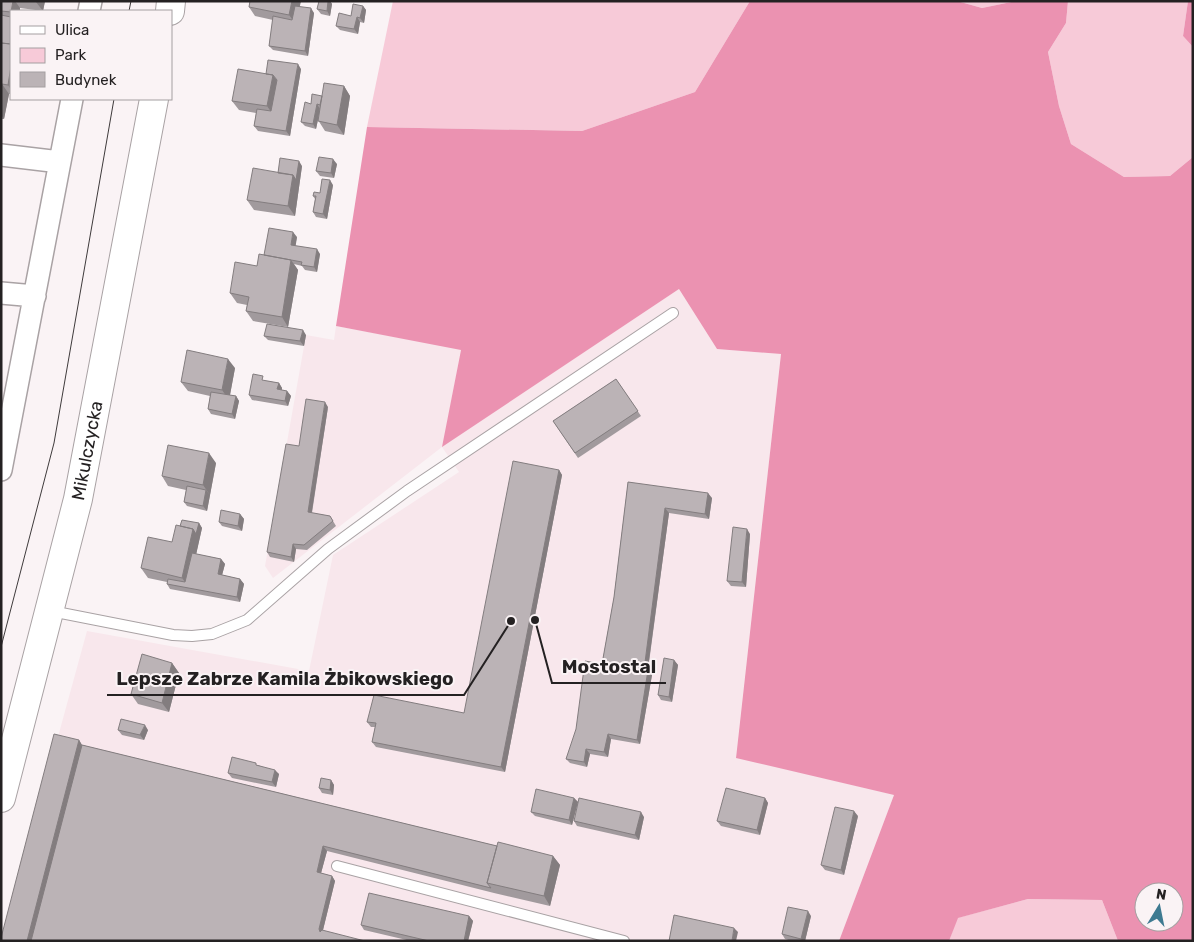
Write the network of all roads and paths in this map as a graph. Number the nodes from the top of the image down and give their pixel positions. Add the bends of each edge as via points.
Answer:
1 (72, 100) edge
2 (154, 100) edge
3 (1, 155) edge
4 (60, 162) junction
5 (1, 293) edge
6 (35, 296) junction
7 (673, 313) dead end
8 (1, 470) edge
9 (51, 610) junction
10 (1, 798) edge
11 (337, 866) dead end
12 (624, 941) edge

1 - 4 street
2 - 9 main road, Mikulczycka via 90,442
3 - 4 street
4 - 6 street
5 - 6 street
6 - 8 street
7 - 9 lane via 407,491 328,549 246,620 230,628 212,634 173,635
9 - 10 main road, Mikulczycka
11 - 12 lane

